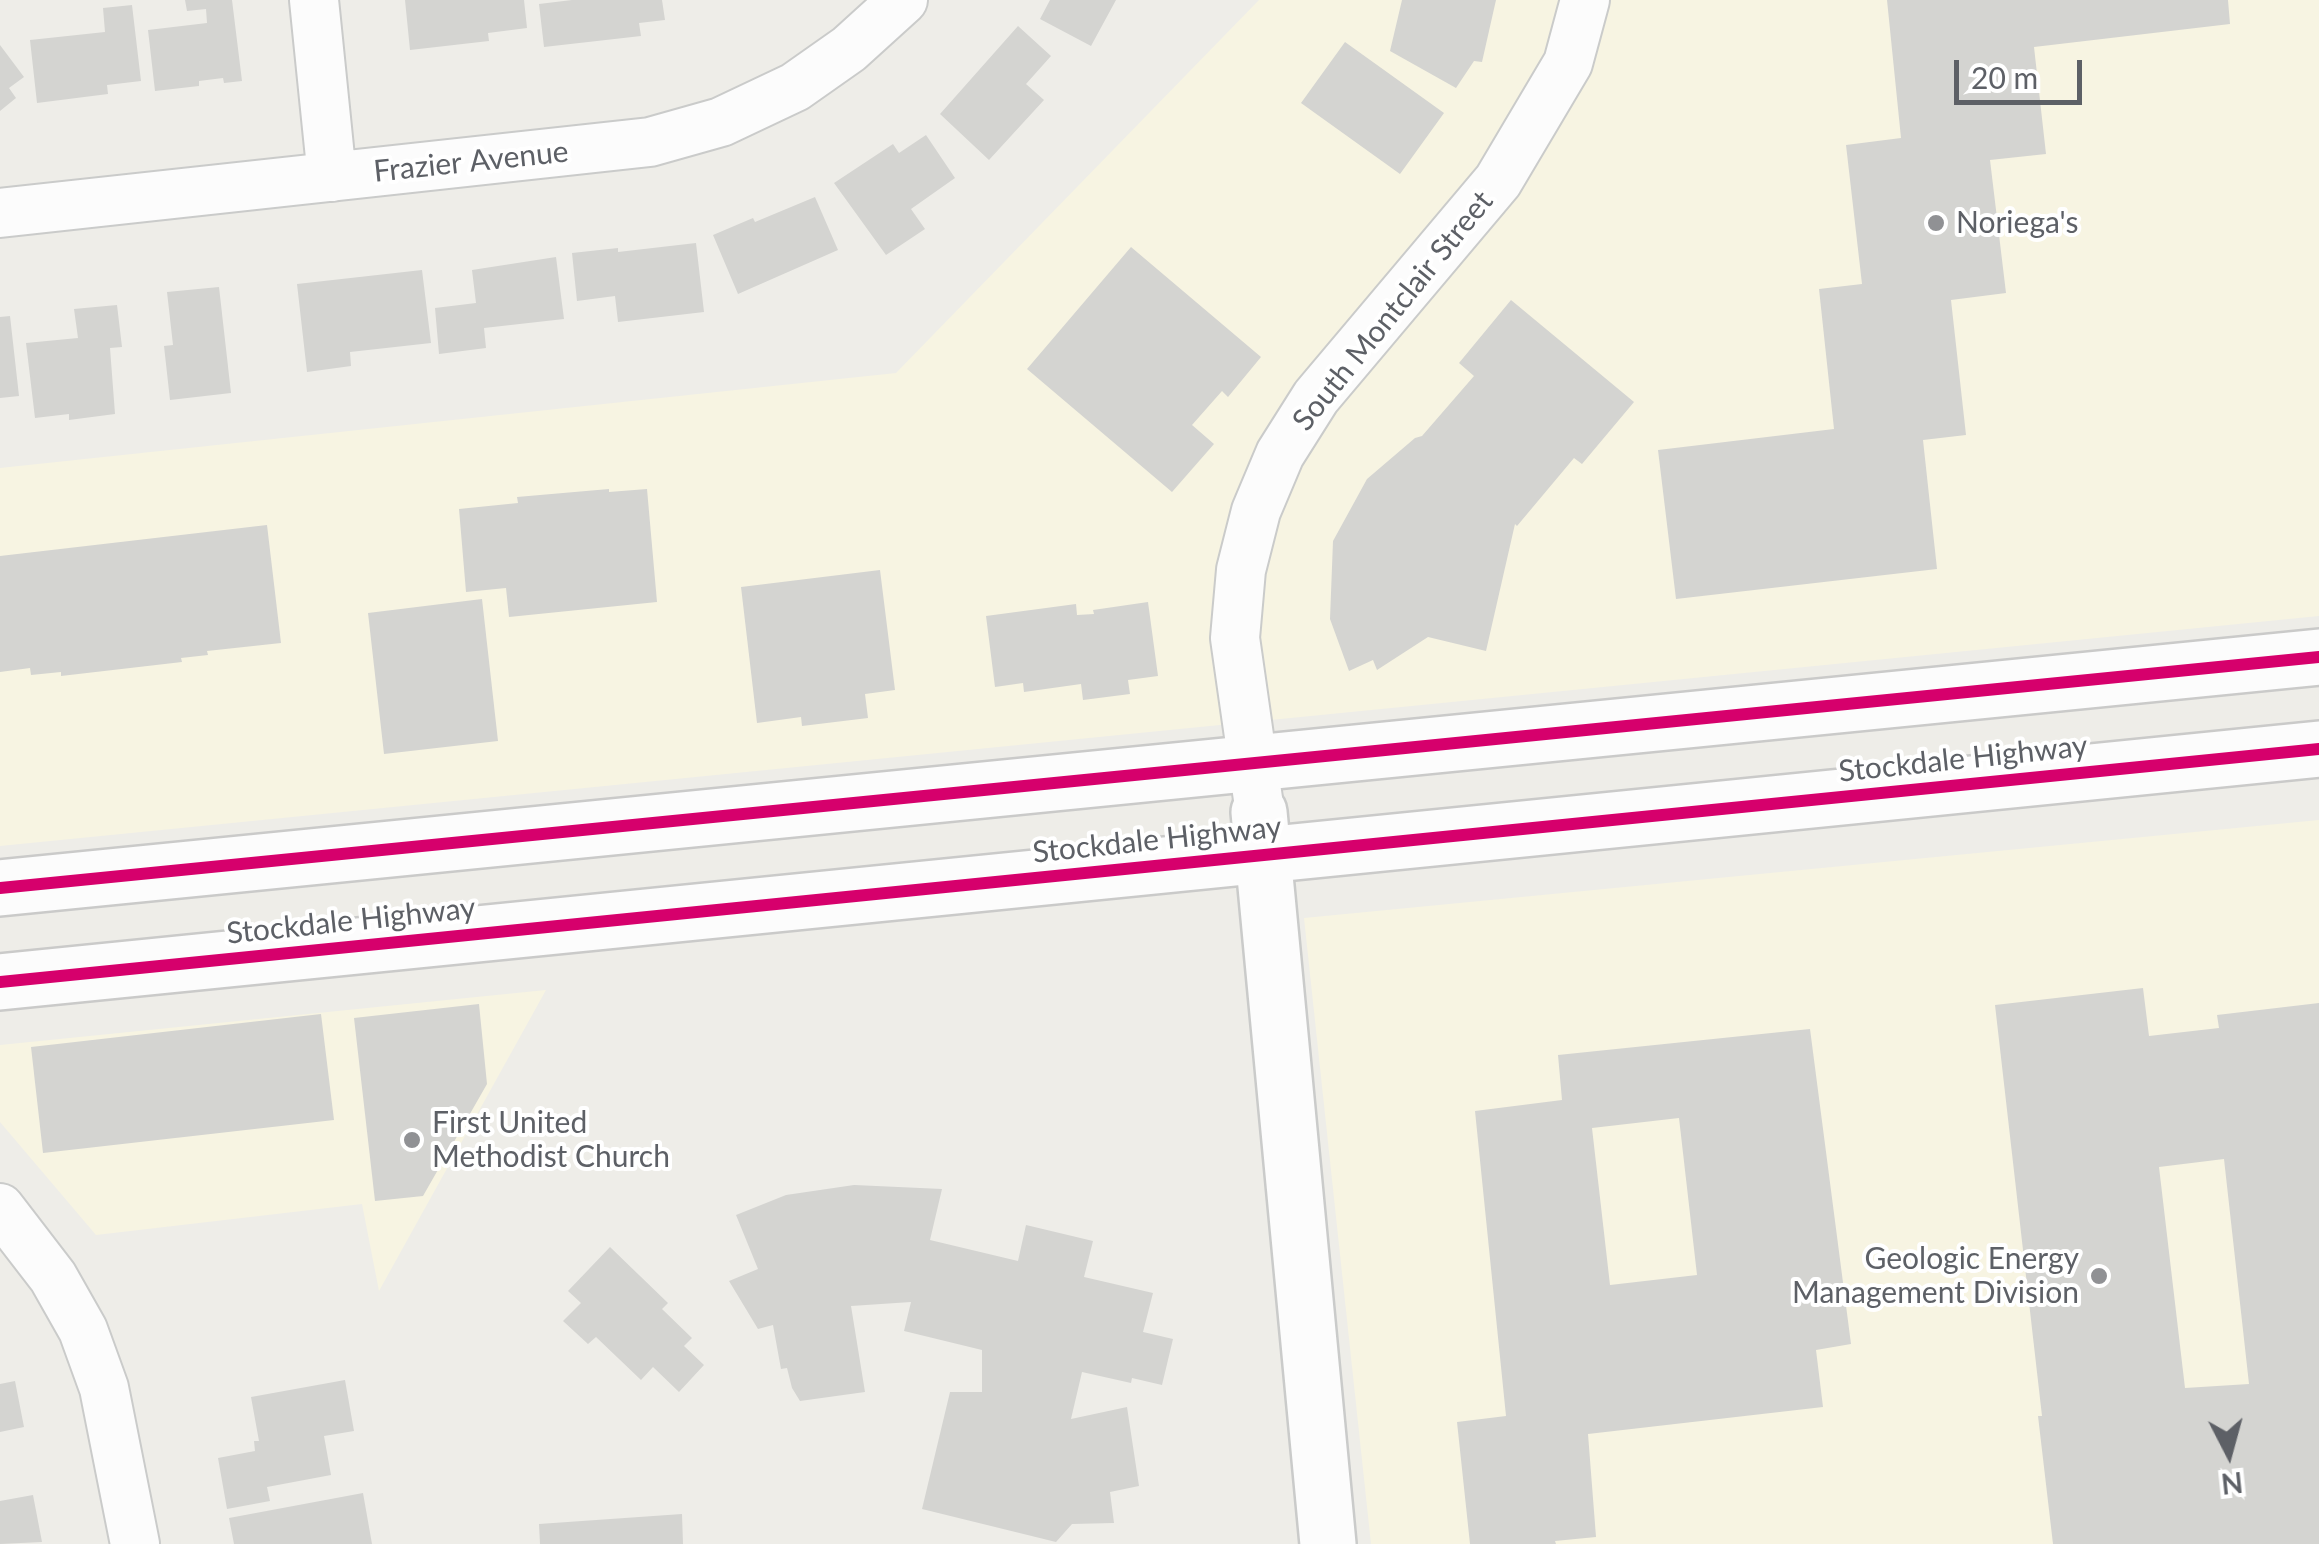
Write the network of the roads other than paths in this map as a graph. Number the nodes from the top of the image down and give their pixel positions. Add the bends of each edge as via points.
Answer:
1 (314, 0) edge
2 (902, 0) edge
3 (1585, 0) edge
4 (332, 178) junction
5 (0, 213) edge
6 (2319, 657) edge
7 (2319, 749) edge
8 (1259, 811) junction
9 (0, 888) edge
10 (0, 982) edge
11 (0, 1208) edge
12 (135, 1544) edge
13 (1328, 1544) edge

1 - 4 street
2 - 4 street, Frazier Avenue via 849,50 722,122 650,142
3 - 8 street, South Montclair Street via 1568,63 1498,181 1316,396 1280,454 1256,511 1241,570 1235,638
4 - 5 street, Frazier Avenue
6 - 8 main road, Stockdale Highway
7 - 8 main road, Stockdale Highway
8 - 9 main road, Stockdale Highway
8 - 10 main road, Stockdale Highway
8 - 13 main road
11 - 12 street via 53,1277 83,1330 104,1388

